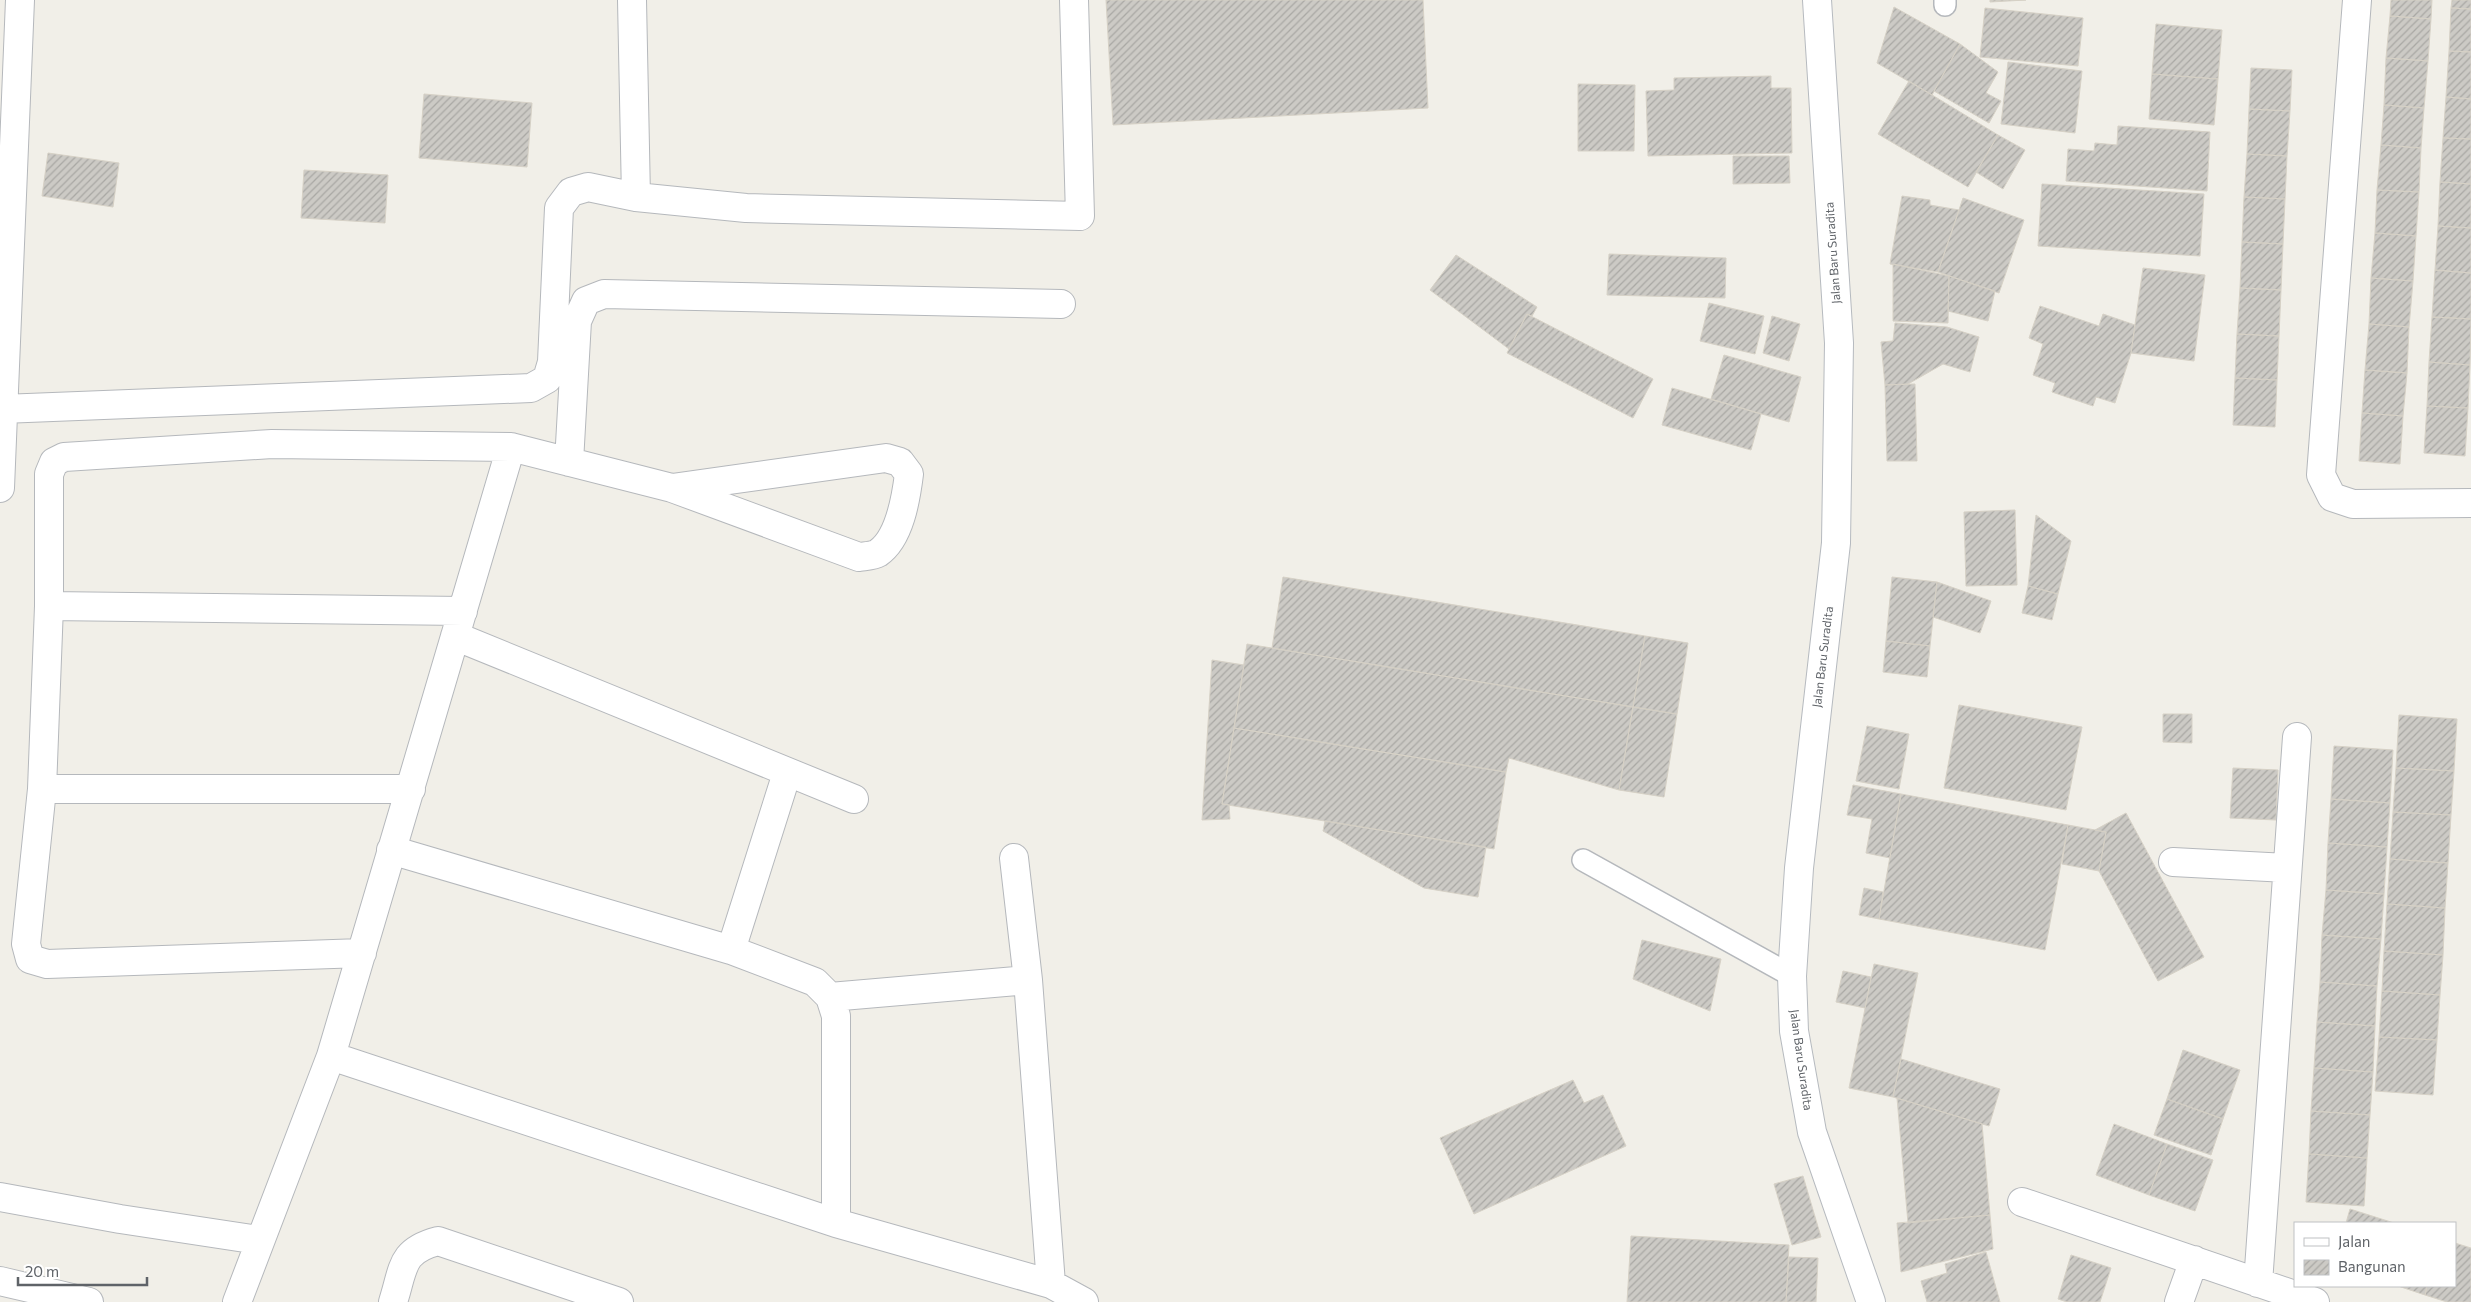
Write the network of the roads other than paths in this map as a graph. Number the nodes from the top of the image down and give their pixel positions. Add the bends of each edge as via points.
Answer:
1 (20, 0) edge
2 (632, 0) edge
3 (1074, 0) edge
4 (1817, 0) edge
5 (2357, 0) edge
6 (8, 78) edge
7 (636, 197) junction
8 (1061, 304) dead end
9 (2, 409) junction
10 (511, 447) junction
11 (570, 462) junction
12 (0, 488) edge
13 (672, 488) junction
14 (2471, 503) edge
15 (49, 606) junction
16 (459, 624) junction
17 (2297, 737) dead end
18 (787, 772) junction
19 (42, 789) junction
20 (411, 789) junction
21 (854, 799) dead end
22 (391, 850) junction
23 (1014, 858) dead end
24 (1583, 860) dead end
25 (2173, 862) dead end
26 (2287, 868) junction
27 (731, 950) junction
28 (362, 953) junction
29 (1792, 976) junction
30 (1028, 980) junction
31 (830, 997) junction
32 (331, 1056) junction
33 (0, 1197) edge
34 (2022, 1202) dead end
35 (836, 1223) junction
36 (260, 1240) junction
37 (2194, 1260) junction
38 (0, 1281) edge
39 (2258, 1283) junction
40 (1051, 1284) junction
41 (89, 1302) edge
42 (237, 1302) edge
43 (393, 1302) edge
44 (619, 1302) edge
45 (1084, 1302) edge
46 (1872, 1302) edge
47 (2179, 1302) edge
48 (2315, 1302) edge

1 - 6 street
2 - 7 street
3 - 7 street via 1080,216 746,208
4 - 29 street, Jalan Baru Suradita via 1839,343 1836,543 1799,868
5 - 14 street via 2321,475 2332,496 2353,504
6 - 9 street
7 - 9 street via 588,187 571,192 559,208 552,362 547,379 531,388
8 - 11 street via 604,294 586,301 577,321
9 - 12 street
10 - 11 street
10 - 15 street via 272,444 64,457 54,462 49,474
10 - 16 street
11 - 13 street
13 - 13 street via 859,557 876,554 888,543 905,504 909,474 900,462 886,458
15 - 16 street
15 - 19 street
16 - 18 street
16 - 20 street
17 - 26 street
18 - 21 street
18 - 27 street
19 - 20 street
19 - 28 street via 26,944 30,959 47,964
20 - 22 street
22 - 27 street
22 - 28 street
23 - 30 street
24 - 29 lane
25 - 26 street
26 - 39 street
27 - 31 street via 814,982
28 - 32 street
29 - 46 street, Jalan Baru Suradita via 1794,1031 1812,1132
30 - 31 street
30 - 40 street
31 - 35 street via 836,1016
32 - 35 street
32 - 36 street
33 - 36 street
34 - 37 street
35 - 40 street
36 - 42 street
37 - 39 street
37 - 47 street
38 - 41 street
39 - 48 street
40 - 45 street
43 - 44 street via 407,1257 420,1246 438,1241

